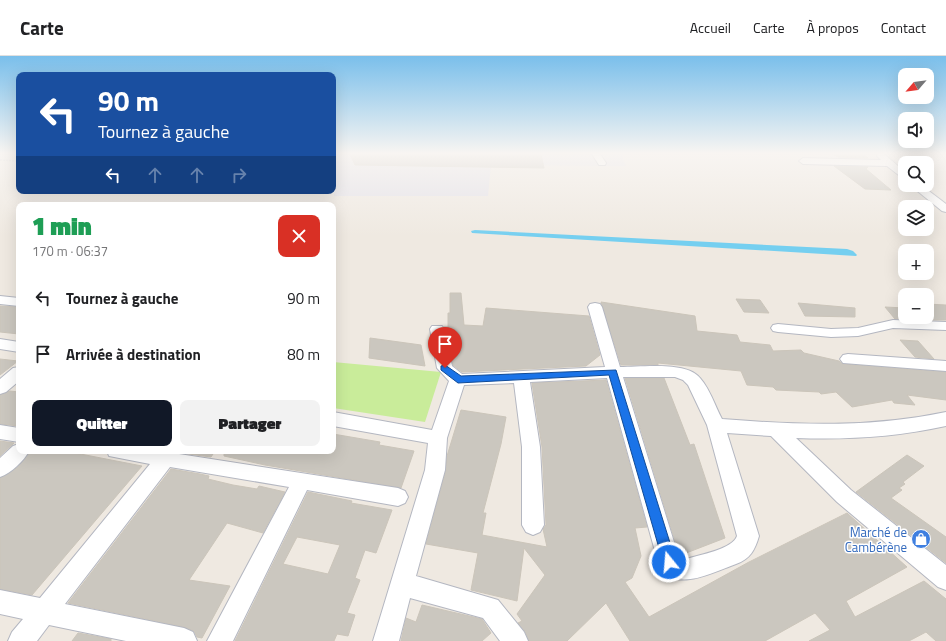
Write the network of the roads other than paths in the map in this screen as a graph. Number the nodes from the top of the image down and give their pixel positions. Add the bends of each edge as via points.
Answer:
1 (924, 192) edge
2 (946, 209) edge
3 (0, 300) edge
4 (16, 302) edge
5 (595, 307) dead end
6 (946, 326) edge
7 (778, 328) dead end
8 (437, 329) dead end
9 (0, 344) edge
10 (16, 347) edge
11 (848, 359) dead end
12 (946, 366) edge
13 (613, 372) junction
14 (16, 375) edge
15 (521, 376) junction
16 (458, 380) junction
17 (0, 388) edge
18 (946, 419) edge
19 (336, 420) edge
20 (716, 425) junction
21 (777, 430) junction
22 (0, 432) edge
23 (16, 435) edge
24 (438, 438) junction
25 (17, 454) edge
26 (156, 454) edge
27 (169, 455) edge
28 (0, 469) edge
29 (302, 482) junction
30 (398, 498) dead end
31 (533, 525) dead end
32 (946, 579) edge
33 (402, 584) junction
34 (0, 602) edge
35 (45, 611) junction
36 (21, 641) edge
37 (184, 641) edge
38 (220, 641) edge
39 (386, 641) edge
40 (515, 641) edge

1 - 2 street
3 - 4 street
5 - 13 street
6 - 7 street via 893,324 858,332 831,333
8 - 16 street via 445,368
9 - 10 street
11 - 12 street
13 - 15 street
13 - 20 street via 676,372 689,376 695,382
13 - 20 street via 669,562 677,569 686,570 736,554 744,546 748,536
14 - 17 street
15 - 16 street
15 - 31 street via 531,447
16 - 24 street
18 - 21 street via 853,431
19 - 24 street
20 - 21 street
21 - 32 street via 844,496
22 - 23 street
24 - 33 street via 435,470
25 - 28 street
26 - 27 street
27 - 29 street
27 - 35 street
29 - 30 street
29 - 38 street
33 - 39 street
33 - 40 street via 490,608
34 - 35 street
35 - 36 street
35 - 37 street

